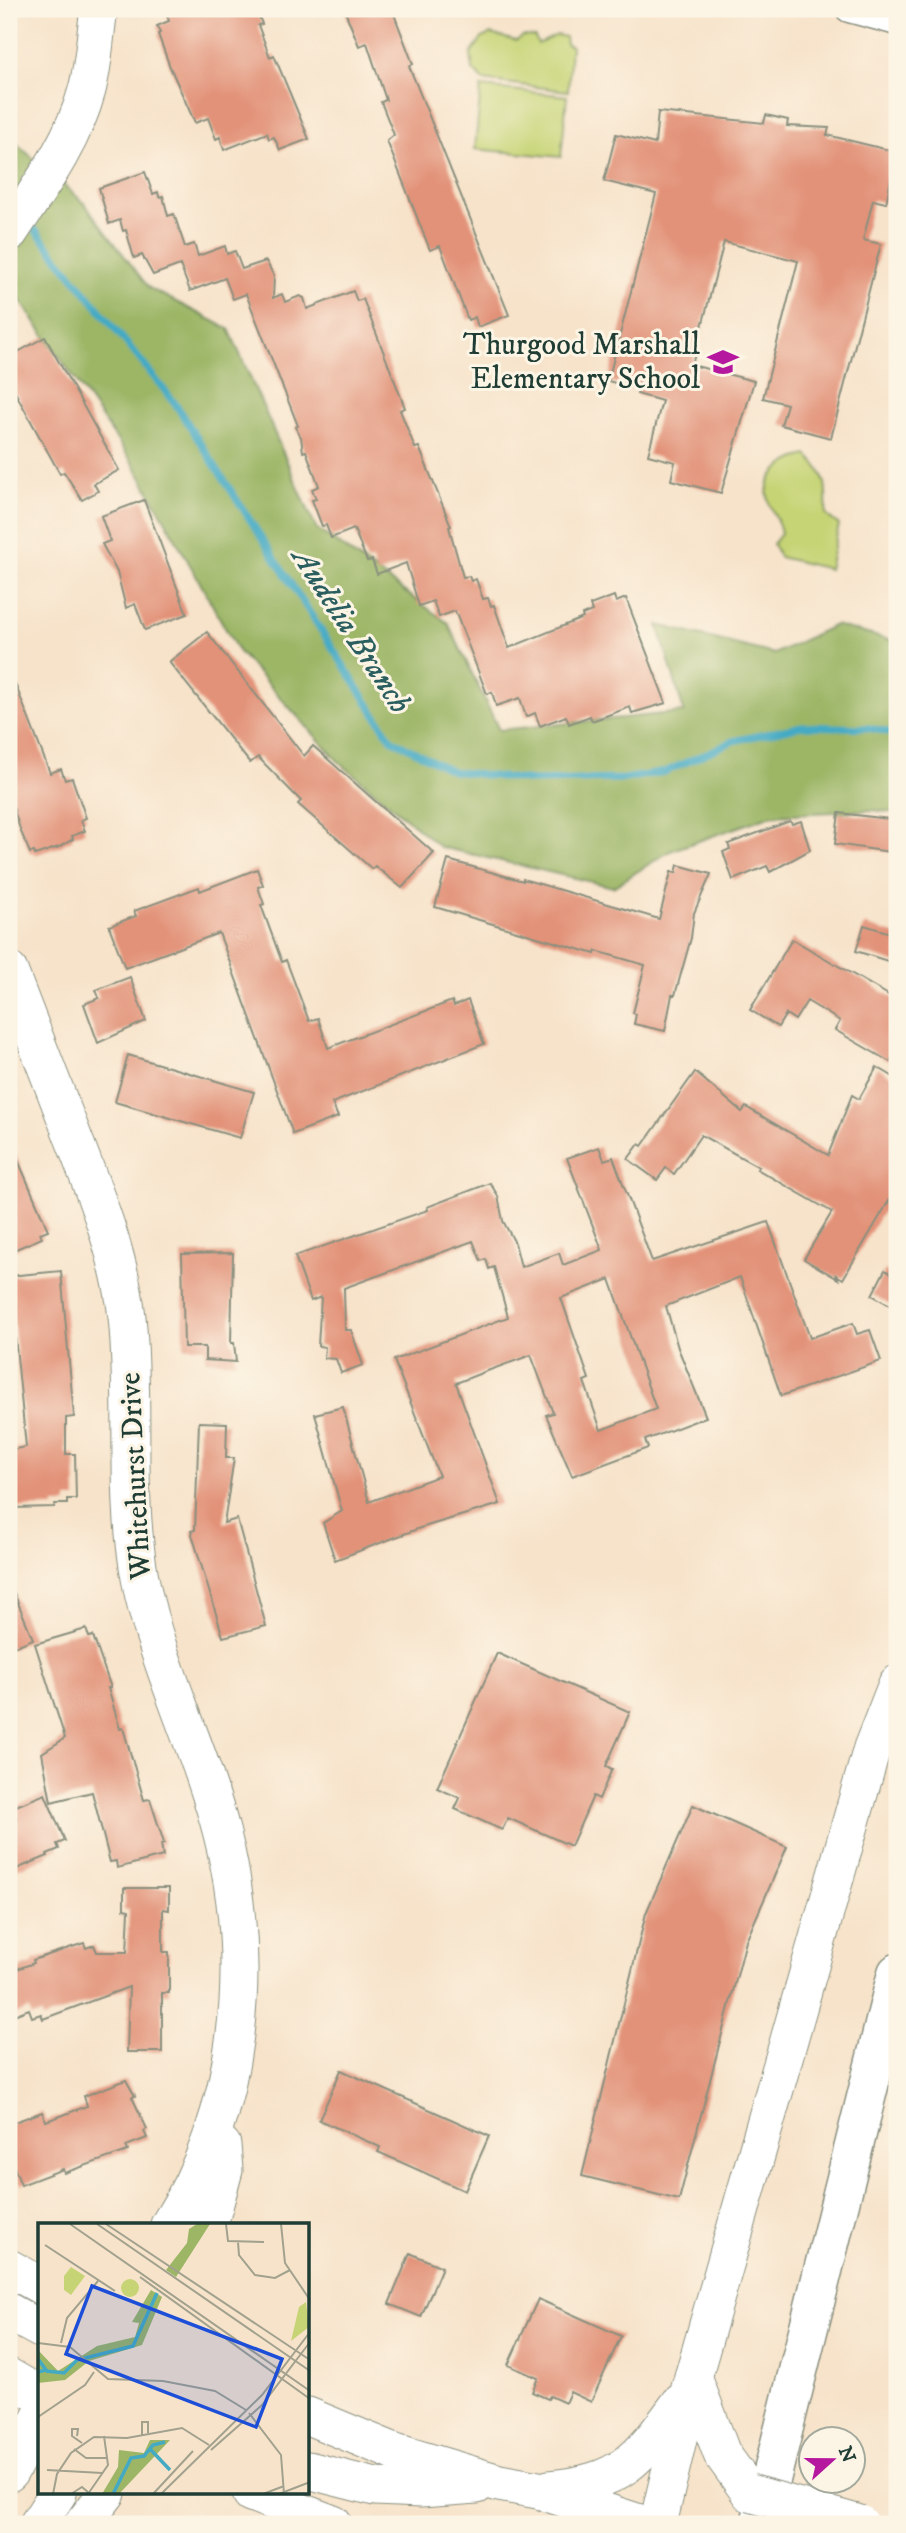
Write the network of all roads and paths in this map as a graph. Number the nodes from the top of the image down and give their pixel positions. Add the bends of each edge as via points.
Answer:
1 (99, 9) edge
2 (849, 9) edge
3 (897, 22) edge
4 (9, 233) edge
5 (9, 971) edge
6 (897, 1684) edge
7 (897, 1973) edge
8 (220, 2112) junction
9 (170, 2223) edge
10 (210, 2223) edge
11 (9, 2268) edge
12 (38, 2284) edge
13 (9, 2312) edge
14 (38, 2328) edge
15 (9, 2377) edge
16 (692, 2382) junction
17 (38, 2394) edge
18 (310, 2417) edge
19 (38, 2422) edge
20 (310, 2471) edge
21 (9, 2473) edge
22 (499, 2483) junction
23 (538, 2490) junction
24 (57, 2494) edge
25 (106, 2494) edge
26 (254, 2494) edge
27 (755, 2508) edge
28 (38, 2524) edge
29 (83, 2524) edge
30 (332, 2524) edge
31 (643, 2524) edge
32 (658, 2524) edge
33 (860, 2524) edge

1 - 4 main road via 87,89 56,162
2 - 3 street
5 - 8 main road, Whitehurst Drive via 113,1246 127,1315 135,1550 160,1654 222,1833 234,1899 237,2016
6 - 16 main road via 872,1748
7 - 27 highway
8 - 9 main road, Whitehurst Drive via 198,2177
8 - 10 main road, Whitehurst Drive via 224,2170
11 - 12 main road
13 - 14 main road
15 - 17 main road
16 - 23 main road via 633,2463 580,2486
16 - 27 main road via 722,2454
16 - 32 main road
18 - 22 main road via 395,2452
19 - 21 main road
20 - 22 main road via 375,2487
22 - 23 main road
23 - 31 main road
24 - 28 main road
25 - 29 main road
26 - 30 main road
27 - 33 main road, bridge

